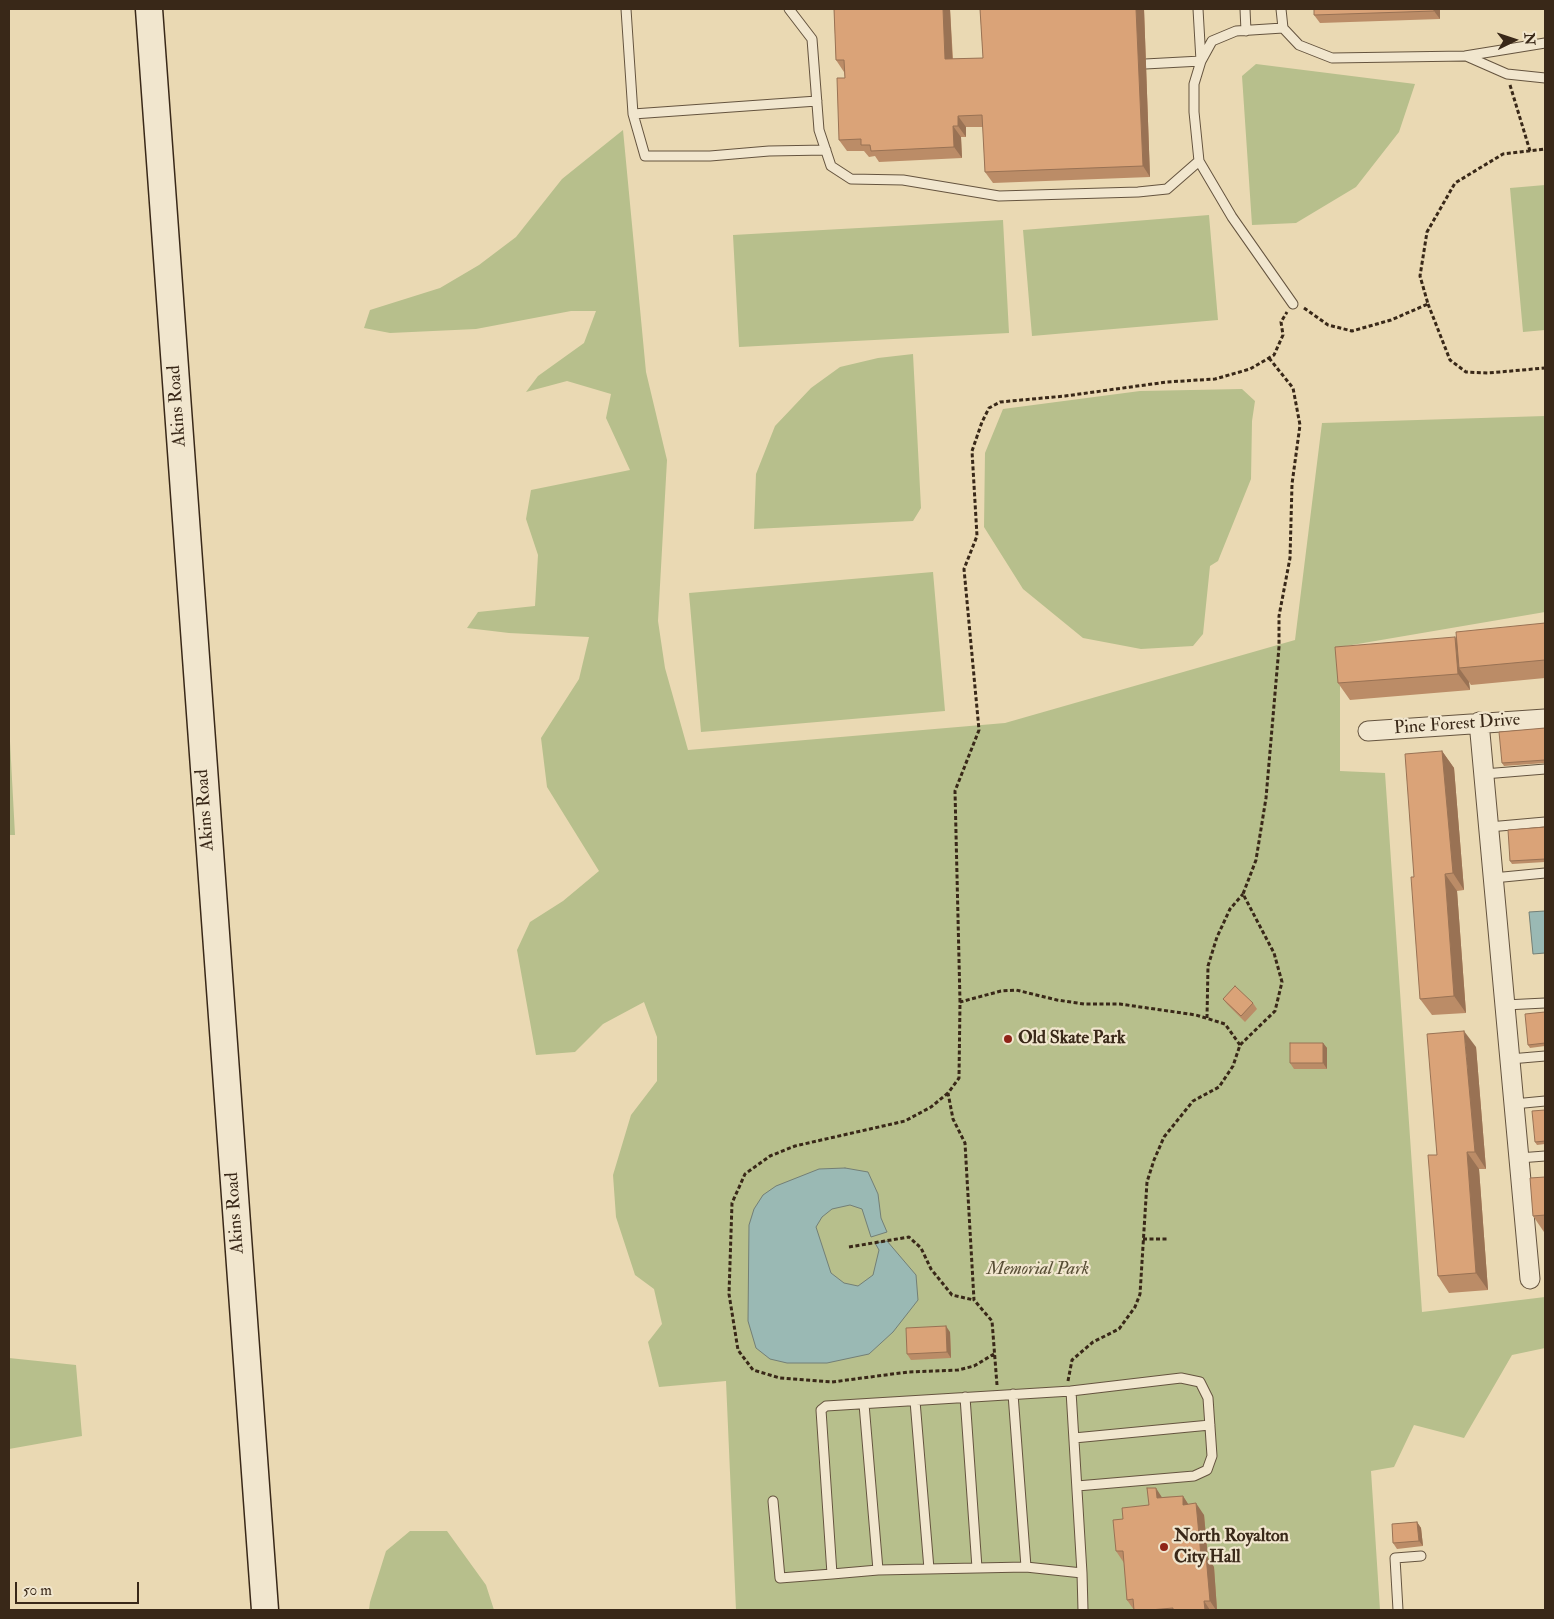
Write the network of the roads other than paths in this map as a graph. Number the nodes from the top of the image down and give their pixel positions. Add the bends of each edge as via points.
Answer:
1 (148, 9) edge
2 (626, 9) edge
3 (789, 9) edge
4 (1198, 9) edge
5 (1245, 9) edge
6 (1281, 9) edge
7 (1282, 28) junction
8 (1246, 30) junction
9 (1545, 43) edge
10 (1466, 56) junction
11 (1201, 61) junction
12 (1144, 64) dead end
13 (1545, 78) edge
14 (817, 100) junction
15 (633, 114) junction
16 (826, 150) junction
17 (1199, 161) junction
18 (1292, 304) road end
19 (1545, 719) edge
20 (1479, 722) junction
21 (1368, 731) dead end
22 (1545, 769) edge
23 (1484, 774) junction
24 (1545, 822) edge
25 (1489, 827) junction
26 (1545, 873) edge
27 (1494, 878) junction
28 (1545, 1003) edge
29 (1505, 1006) junction
30 (1545, 1056) edge
31 (1510, 1059) junction
32 (1545, 1101) edge
33 (1514, 1104) junction
34 (1545, 1156) edge
35 (1519, 1158) junction
36 (1530, 1279) dead end
37 (1071, 1391) junction
38 (1014, 1394) junction
39 (965, 1398) junction
40 (915, 1401) junction
41 (864, 1404) junction
42 (1210, 1425) junction
43 (1074, 1438) junction
44 (1077, 1486) junction
45 (773, 1502) dead end
46 (1421, 1556) dead end
47 (1026, 1567) junction
48 (978, 1568) junction
49 (929, 1569) junction
50 (878, 1570) junction
51 (1082, 1573) junction
52 (832, 1574) junction
53 (265, 1610) edge
54 (1083, 1610) edge
55 (1398, 1610) edge

1 - 53 street, Akins Road
2 - 15 lane
3 - 14 lane via 812,39
4 - 11 lane
5 - 8 lane
6 - 7 lane
7 - 8 lane
7 - 10 lane via 1299,45 1332,58
8 - 11 lane via 1212,41
9 - 10 lane
10 - 13 lane via 1507,74
11 - 12 lane
11 - 17 lane via 1194,93
14 - 15 lane
14 - 16 lane via 819,130
15 - 16 lane via 645,156
16 - 17 lane via 831,166 851,179 903,180 999,196 1166,189
17 - 18 lane via 1232,217
19 - 20 street, Pine Forest Drive
20 - 21 street, Pine Forest Drive
20 - 23 street
22 - 23 lane
23 - 25 street
24 - 25 lane
25 - 27 street
26 - 27 lane
27 - 29 street
28 - 29 lane
29 - 31 street
30 - 31 lane
31 - 33 street
32 - 33 lane
33 - 35 street
34 - 35 lane
35 - 36 street
37 - 38 lane
37 - 42 lane via 1181,1378 1200,1382 1208,1398
37 - 43 lane
38 - 39 lane
38 - 47 lane
39 - 40 lane
39 - 48 lane
40 - 41 lane
40 - 49 lane
41 - 50 lane
41 - 52 lane via 826,1406 821,1410
42 - 43 lane
42 - 44 lane via 1212,1456 1207,1470 1194,1476
43 - 44 lane
44 - 51 lane
45 - 52 lane via 780,1578
46 - 55 lane via 1395,1558
47 - 48 lane
47 - 51 lane
48 - 49 lane
49 - 50 lane
50 - 52 lane
51 - 54 lane

